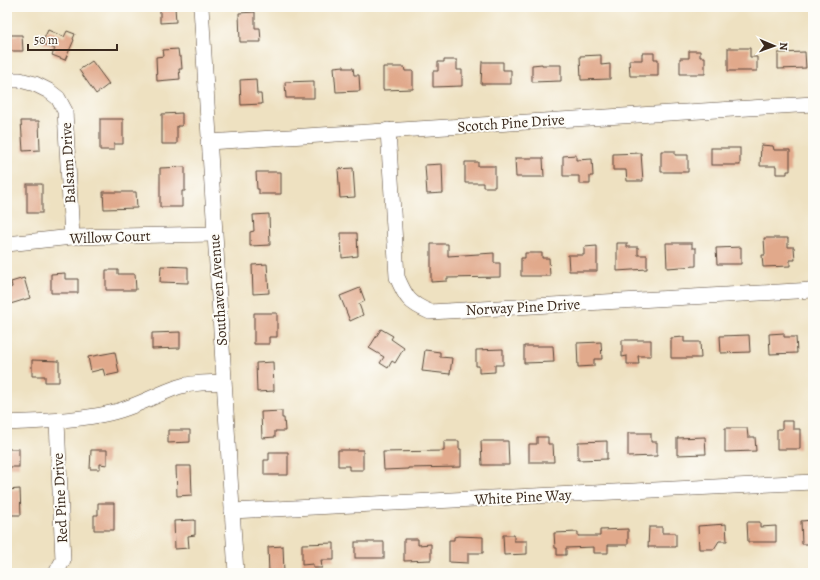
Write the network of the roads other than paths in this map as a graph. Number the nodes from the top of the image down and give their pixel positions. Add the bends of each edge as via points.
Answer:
1 (201, 7) edge
2 (7, 80) edge
3 (813, 104) edge
4 (388, 130) junction
5 (208, 142) junction
6 (214, 234) junction
7 (72, 237) junction
8 (7, 244) edge
9 (813, 290) edge
10 (223, 382) junction
11 (56, 421) junction
12 (7, 423) edge
13 (813, 482) edge
14 (232, 511) junction
15 (56, 573) edge
16 (236, 573) edge

1 - 5 street, Southaven Avenue
2 - 7 street, Balsam Drive via 36,84 58,98 65,111
3 - 4 street, Scotch Pine Drive
4 - 5 street, Scotch Pine Drive
4 - 9 street, Norway Pine Drive via 397,277 404,295 416,306 430,312
5 - 6 street, Southaven Avenue
6 - 7 street, Willow Court
6 - 10 street, Southaven Avenue
7 - 8 street, Willow Court
10 - 11 street via 178,387 109,414
10 - 14 street, Southaven Avenue
11 - 12 street
11 - 15 street, Red Pine Drive via 63,560
13 - 14 street, White Pine Way
14 - 16 street, Southaven Avenue

